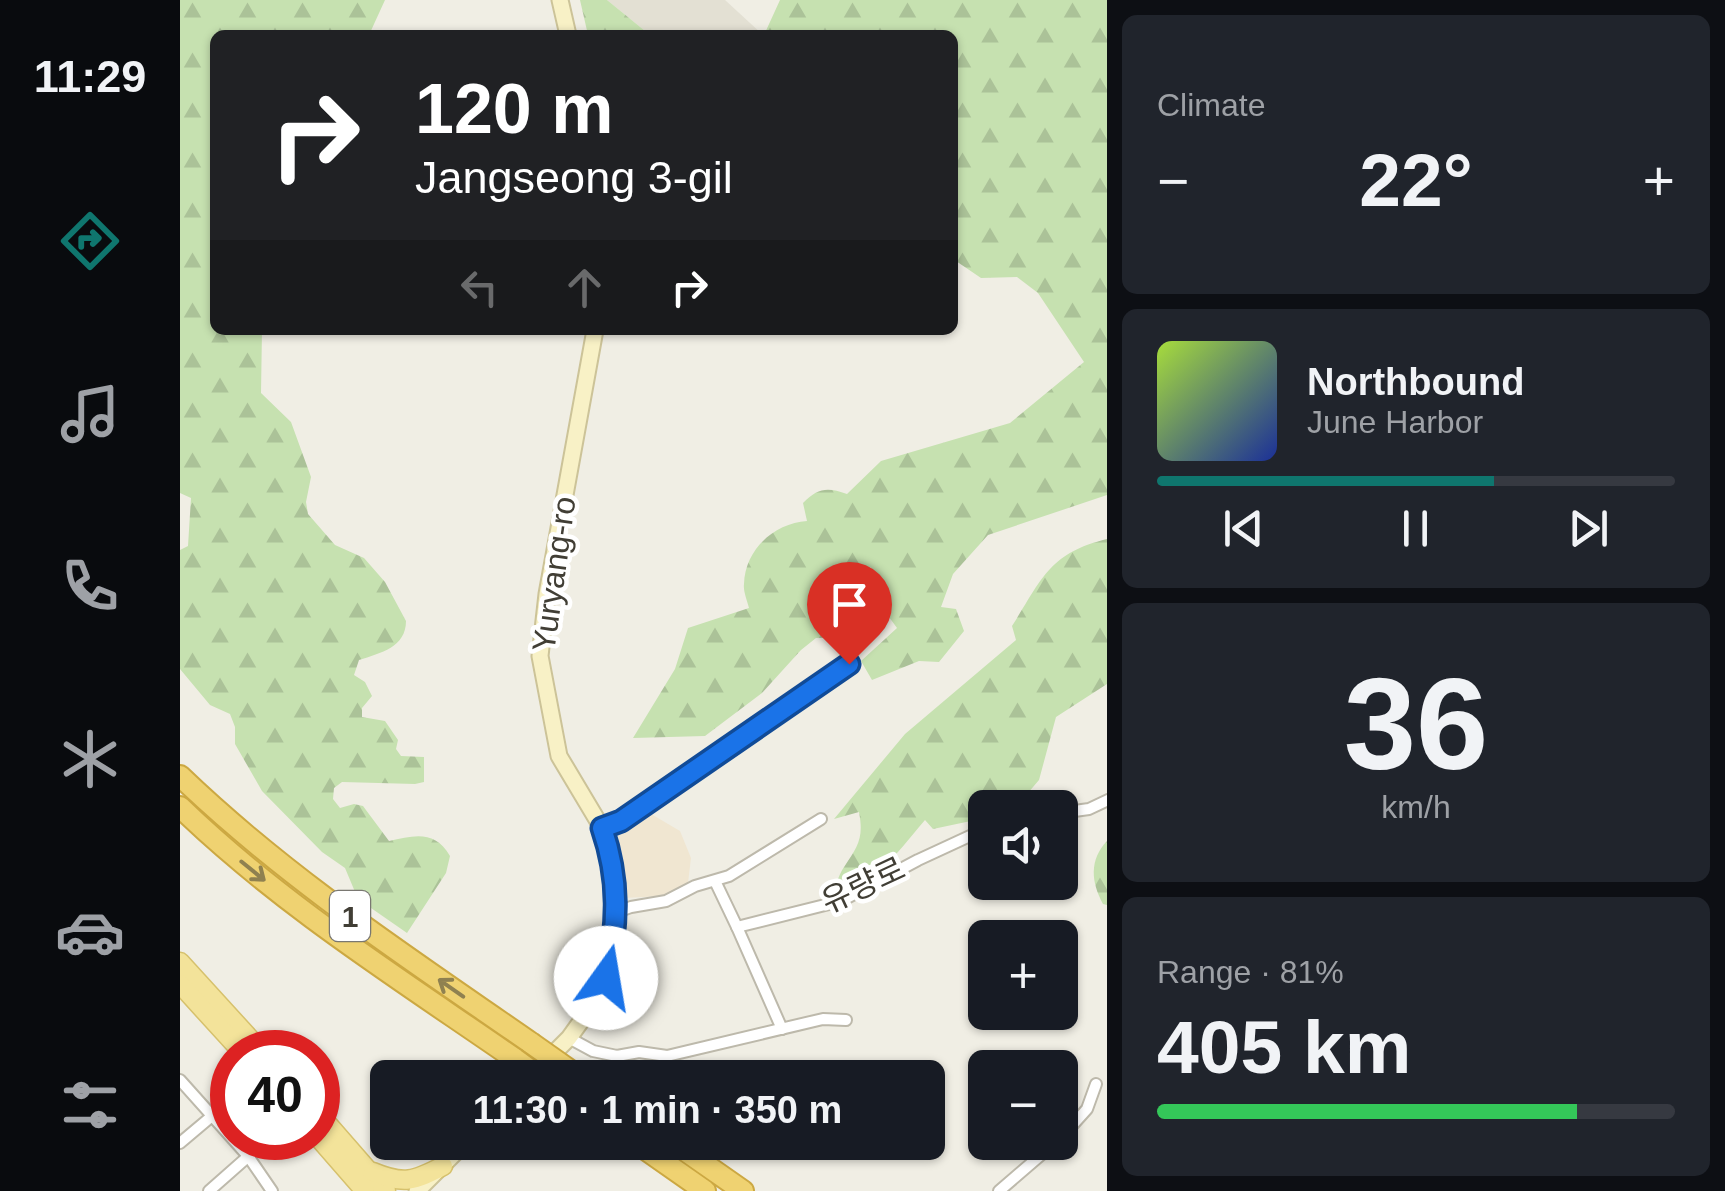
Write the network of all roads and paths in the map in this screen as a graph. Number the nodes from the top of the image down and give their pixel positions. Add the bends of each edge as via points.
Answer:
1 (560, 0) edge
2 (567, 30) edge
3 (594, 335) edge
4 (849, 664) dead end
5 (180, 776) edge
6 (1107, 801) edge
7 (180, 807) edge
8 (1078, 811) edge
9 (820, 819) dead end
10 (602, 828) junction
11 (968, 837) edge
12 (715, 881) junction
13 (617, 912) junction
14 (737, 927) junction
15 (180, 962) edge
16 (180, 984) edge
17 (846, 1020) dead end
18 (782, 1029) junction
19 (222, 1030) edge
20 (242, 1030) edge
21 (569, 1038) junction
22 (515, 1060) edge
23 (548, 1060) edge
24 (554, 1060) edge
25 (180, 1080) edge
26 (1096, 1084) dead end
27 (210, 1114) edge
28 (210, 1118) edge
29 (1078, 1119) edge
30 (340, 1138) edge
31 (180, 1143) edge
32 (244, 1160) edge
33 (251, 1160) edge
34 (338, 1160) edge
35 (449, 1160) edge
36 (661, 1160) edge
37 (699, 1160) edge
38 (1036, 1160) edge
39 (443, 1166) junction
40 (367, 1169) junction
41 (209, 1191) edge
42 (272, 1191) edge
43 (365, 1191) edge
44 (386, 1191) edge
45 (417, 1191) edge
46 (428, 1191) edge
47 (705, 1191) edge
48 (743, 1191) edge
49 (999, 1191) edge

1 - 2 street
3 - 10 street, Yuryang-ro via 540,656 560,756
4 - 10 street
24 -> 5 highway, 1, bridge via 289,872
6 - 8 street
7 -> 22 highway, 1, bridge via 256,874
9 - 12 street
10 - 13 street, Yuryang-ro
11 - 14 street, 유량로 via 841,902
12 - 13 street via 666,902
12 - 14 street
13 - 21 street, Yuryang-ro via 606,978
14 - 18 street
15 - 20 main road
16 - 19 main road
17 - 18 street
18 - 21 street via 668,1056 617,1056
21 - 23 street, Yuryang-ro
25 - 27 street
26 - 29 street
28 - 31 street
30 - 40 main road
32 - 41 street
33 - 42 street
34 - 43 main road
35 - 39 street
36 - 47 highway
37 - 48 highway
38 - 49 street
39 - 40 main road via 409,1181
39 - 45 street
39 - 46 main road
40 - 44 main road

